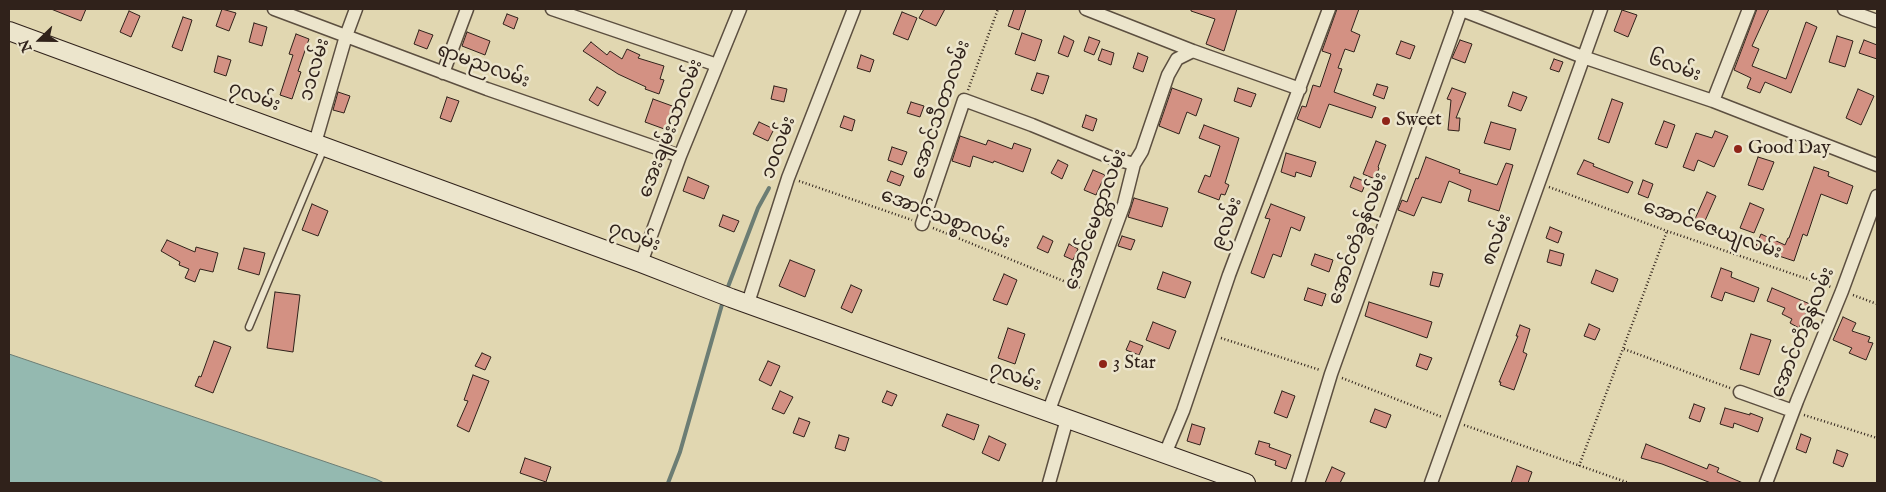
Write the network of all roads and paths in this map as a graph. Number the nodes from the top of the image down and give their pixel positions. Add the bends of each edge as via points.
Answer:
1 (274, 9) edge
2 (356, 9) edge
3 (466, 9) edge
4 (552, 9) edge
5 (740, 9) edge
6 (854, 9) edge
7 (998, 9) edge
8 (1086, 9) edge
9 (1329, 9) edge
10 (1460, 9) edge
11 (1601, 9) edge
12 (1749, 9) edge
13 (1844, 9) edge
14 (568, 12) edge
15 (1877, 21) edge
16 (9, 31) edge
17 (346, 36) junction
18 (1194, 51) junction
19 (1583, 57) junction
20 (717, 65) junction
21 (444, 73) junction
22 (1300, 89) junction
23 (964, 100) junction
24 (1713, 101) junction
25 (320, 145) junction
26 (680, 156) junction
27 (1134, 164) junction
28 (1877, 165) edge
29 (788, 178) junction
30 (1538, 183) junction
31 (1877, 196) edge
32 (922, 224) junction
33 (1667, 231) junction
34 (641, 263) junction
35 (1842, 291) junction
36 (1092, 292) junction
37 (748, 303) junction
38 (1877, 304) edge
39 (250, 327) dead end
40 (1624, 349) junction
41 (1740, 392) joint
42 (1793, 411) junction
43 (1048, 413) junction
44 (1067, 419) junction
45 (1453, 421) junction
46 (1877, 438) edge
47 (1165, 454) junction
48 (1579, 466) junction
49 (1049, 483) edge
50 (1246, 483) edge
51 (1298, 483) edge
52 (1431, 483) edge
53 (1629, 483) edge
54 (1766, 483) edge

1 - 17 street, ရာမညလမ်း
2 - 17 street, ၁၁လမ်း
3 - 21 street
4 - 14 street
5 - 20 street, အေးချမ်းသာလမ်း
6 - 29 street, ၁၀လမ်း
7 - 23 path, အောင်သီတာလမ်း
8 - 18 street
9 - 22 street, ၉လမ်း
10 - 19 street, ၆လမ်း
10 - 51 street, အောင်တံခွန်လမ်း via 1331,374
11 - 19 street, ၈လမ်း
12 - 24 street
13 - 15 street
14 - 20 street
16 - 25 street, ၇လမ်း
17 - 21 street, ရာမညလမ်း
17 - 25 street, ၁၁လမ်း
18 - 22 street
18 - 27 street, အောင်မေတ္တာလမ်း via 1177,59 1168,75 1142,152
19 - 24 street, ၆လမ်း
19 - 30 street, ၈လမ်း
20 - 26 street, အေးချမ်းသာလမ်း
21 - 26 street, ရာမညလမ်း
22 - 47 street, ၉လမ်း
23 - 27 street
23 - 32 street, အောင်သီတာလမ်း
24 - 28 street, ၆လမ်း
25 - 34 street, ၇လမ်း
25 - 39 lane
26 - 34 street, အေးချမ်းသာလမ်း
27 - 36 street, အောင်မေတ္တာလမ်း via 1124,204
29 - 32 path, အောင်သစ္စာလမ်း
29 - 37 street, ၁၀လမ်း
30 - 33 path, အောင်ဇေယျလမ်း
30 - 45 street, ၈လမ်း
31 - 35 street, အောင်တံခွန်လမ်း
32 - 36 path, အောင်သစ္စာလမ်း
33 - 35 path, အောင်ဇေယျလမ်း
33 - 40 path
34 - 37 street, ၇လမ်း
35 - 38 path, အောင်ဇေယျလမ်း
35 - 42 street, အောင်တံခွန်လမ်း
36 - 43 street, အောင်မေတ္တာလမ်း
37 - 43 street, ၇လမ်း
40 - 41 path
40 - 48 path
41 - 42 street
42 - 46 path
42 - 54 street, အောင်တံခွန်လမ်း
43 - 44 street, ၇လမ်း
44 - 47 street, ၇လမ်း
44 - 49 street
45 - 48 path
45 - 52 street, ၈လမ်း
47 - 50 street, ၇လမ်း
48 - 53 path

